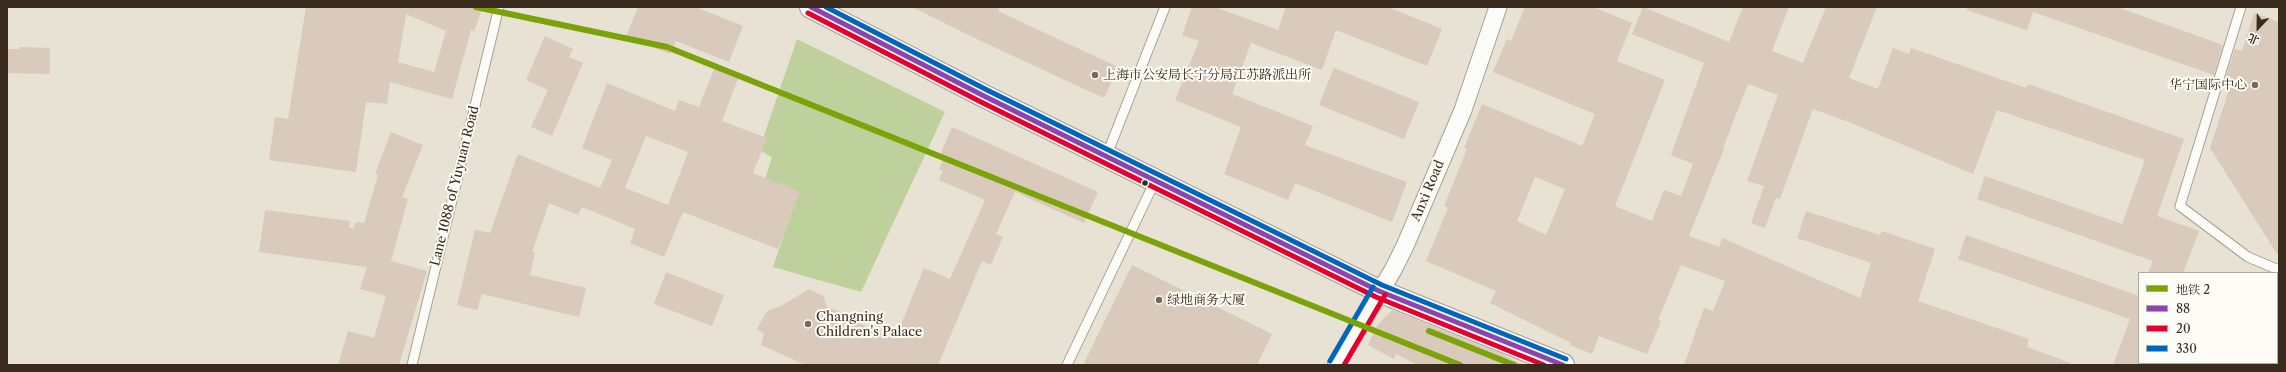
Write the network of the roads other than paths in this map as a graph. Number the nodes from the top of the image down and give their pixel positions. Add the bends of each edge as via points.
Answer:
1 (499, 7) edge
2 (811, 7) edge
3 (1165, 7) edge
4 (1498, 7) edge
5 (2241, 7) edge
6 (1106, 157) junction
7 (1156, 181) junction
8 (2279, 270) edge
9 (1379, 291) junction
10 (412, 365) edge
11 (1067, 365) edge
12 (1336, 365) edge
13 (1563, 365) edge

1 - 10 lane, Lane 1088 of Yuyuan Road
2 - 6 main road
3 - 6 lane
4 - 9 street, Anxi Road via 1463,110 1405,246
5 - 8 lane via 2180,206 2248,257
6 - 7 main road
7 - 9 main road
7 - 11 lane
9 - 12 street, Anxi Road
9 - 13 main road

